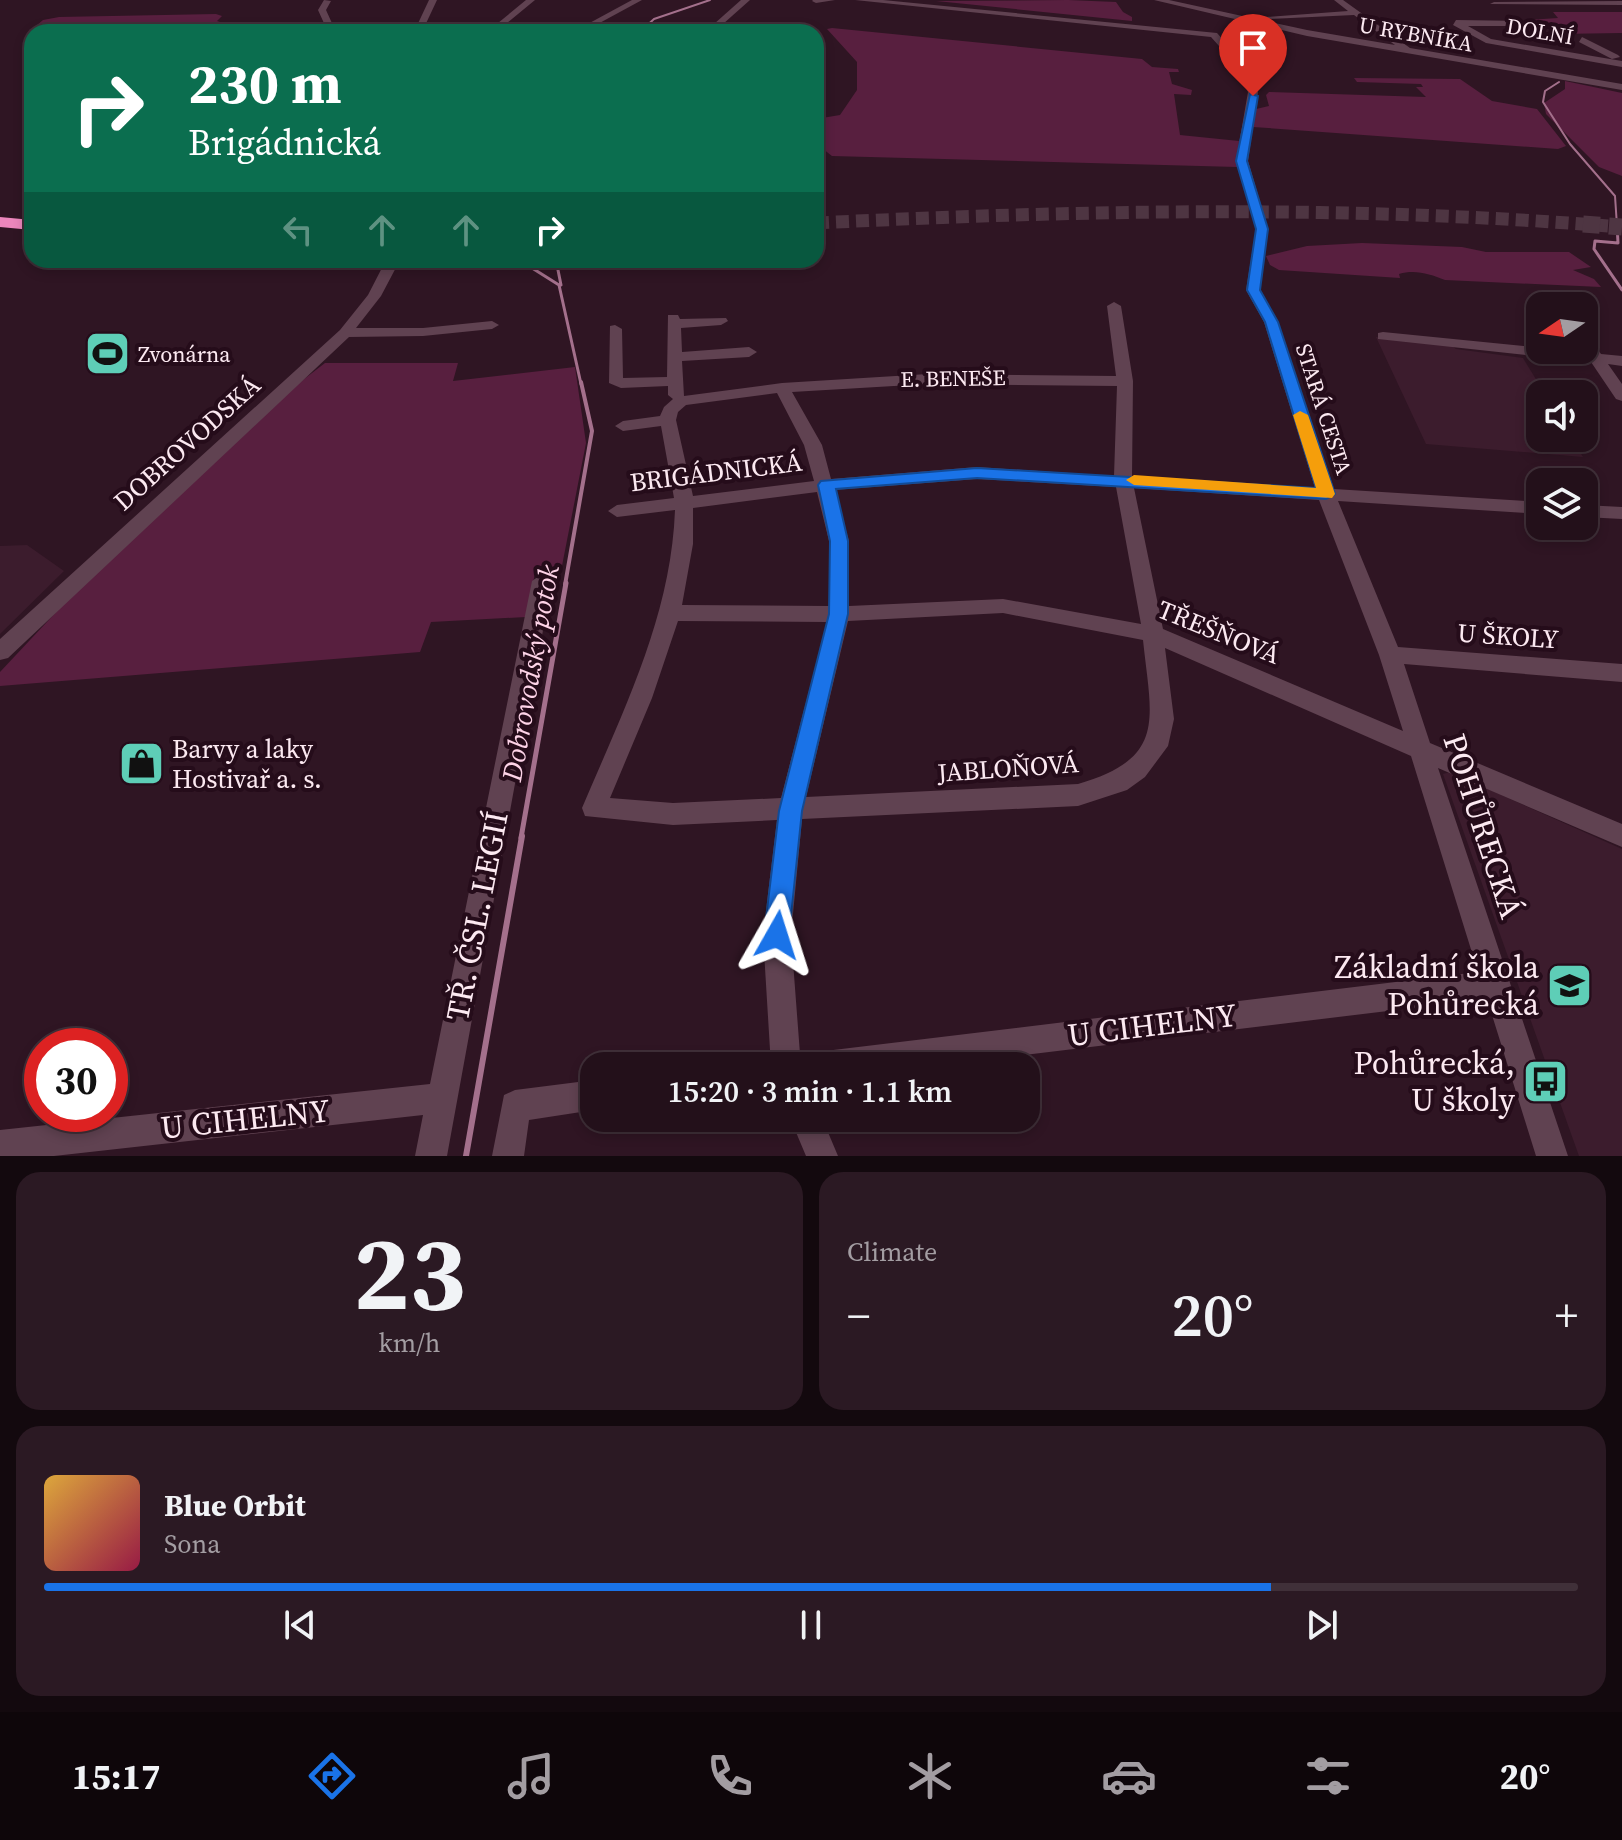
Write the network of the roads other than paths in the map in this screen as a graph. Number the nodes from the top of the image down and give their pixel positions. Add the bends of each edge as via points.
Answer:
1 (328, 0) edge
2 (433, 0) edge
3 (531, 0) edge
4 (633, 0) edge
5 (746, 0) edge
6 (859, 0) edge
7 (1158, 0) edge
8 (1338, 0) edge
9 (1227, 2) dead end
10 (1622, 3) edge
11 (1494, 4) dead end
12 (1365, 5) dead end
13 (1238, 10) junction
14 (1354, 12) junction
15 (1222, 16) junction
16 (1273, 18) junction
17 (1250, 22) junction
18 (1529, 23) dead end
19 (328, 24) edge
20 (422, 24) edge
21 (501, 24) edge
22 (592, 24) edge
23 (718, 24) edge
24 (1214, 35) junction
25 (1582, 40) dead end
26 (1408, 51) junction
27 (1622, 62) edge
28 (1622, 87) edge
29 (0, 222) edge
30 (24, 224) edge
31 (0, 230) edge
32 (24, 232) edge
33 (389, 268) edge
34 (1114, 306) dead end
35 (721, 321) dead end
36 (492, 325) dead end
37 (615, 329) dead end
38 (350, 333) junction
39 (1383, 336) dead end
40 (1526, 351) edge
41 (749, 352) dead end
42 (675, 357) junction
43 (1598, 358) edge
44 (1598, 361) edge
45 (1622, 361) edge
46 (676, 381) junction
47 (1125, 381) junction
48 (782, 388) junction
49 (1622, 396) edge
50 (673, 410) junction
51 (623, 426) dead end
52 (1123, 479) junction
53 (827, 485) junction
54 (1326, 494) junction
55 (684, 503) junction
56 (1526, 507) edge
57 (617, 511) dead end
58 (1598, 512) edge
59 (1622, 513) edge
60 (542, 581) dead end
61 (670, 613) junction
62 (839, 614) junction
63 (1153, 634) junction
64 (0, 652) edge
65 (1390, 655) junction
66 (1622, 673) edge
67 (1422, 750) junction
68 (790, 811) junction
69 (1622, 836) edge
70 (1496, 984) junction
71 (785, 1052) edge
72 (925, 1052) edge
73 (580, 1097) edge
74 (441, 1098) junction
75 (812, 1132) edge
76 (0, 1146) edge
77 (431, 1156) edge
78 (508, 1156) edge
79 (822, 1156) edge
80 (1552, 1156) edge

1 - 19 street via 322,10
2 - 20 street
3 - 21 street
4 - 22 street
5 - 23 street
6 - 24 street
7 - 15 street, U RYBNÍKA
8 - 14 street
9 - 13 street
10 - 11 street
12 - 14 street
13 - 15 street
13 - 16 street
14 - 16 street
14 - 26 street
15 - 17 street, U RYBNÍKA
16 - 17 street
17 - 24 street via 1216,29
17 - 26 street, U RYBNÍKA
18 - 27 street, DOLNÍ via 1452,23 1489,41
24 - 54 street, STARÁ CESTA via 1239,63 1253,92 1242,161 1262,229 1253,290 1271,322
25 - 27 street, DOLNÍ
26 - 28 street, U RYBNÍKA
29 - 30 highway
31 - 32 highway
33 - 38 street, DOBROVODSKÁ
34 - 47 street, JABLOŇOVÁ
35 - 42 street via 674,321
36 - 38 street
37 - 46 street via 615,380
38 - 64 street, DOBROVODSKÁ
39 - 40 street
41 - 42 street
42 - 46 street
43 - 45 street
44 - 49 street
46 - 50 street
47 - 48 street, E. BENEŠE via 945,378
47 - 52 street, JABLOŇOVÁ
48 - 50 street, E. BENEŠE
48 - 53 street via 813,445
50 - 51 street, E. BENEŠE
50 - 55 street
52 - 53 street, BRIGÁDNICKÁ via 977,473
52 - 54 street, BRIGÁDNICKÁ
52 - 63 street, JABLOŇOVÁ
53 - 55 street, BRIGÁDNICKÁ
53 - 62 street via 839,541
54 - 56 street, BRIGÁDNICKÁ
54 - 65 street, STARÁ CESTA
55 - 57 street, BRIGÁDNICKÁ
55 - 61 street via 682,561
58 - 59 street
60 - 74 street, TŘ. ČSL. LEGIÍ
61 - 62 street, TŘEŠŇOVÁ
61 - 68 street, JABLOŇOVÁ via 594,808 673,814
62 - 63 street, TŘEŠŇOVÁ via 1003,606
62 - 68 street
63 - 67 street, TŘEŠŇOVÁ
63 - 68 street, JABLOŇOVÁ via 1163,719 1160,737 1144,763 1118,783 1078,795
65 - 66 street, U ŠKOLY
65 - 67 street, POHŮRECKÁ
67 - 69 street, TŘEŠŇOVÁ
67 - 70 street, POHŮRECKÁ
68 - 71 street via 777,935
70 - 72 street, U CIHELNY
70 - 80 street, POHŮRECKÁ
73 - 78 street via 515,1106
74 - 76 street, U CIHELNY
74 - 77 street, TŘ. ČSL. LEGIÍ
75 - 79 street

